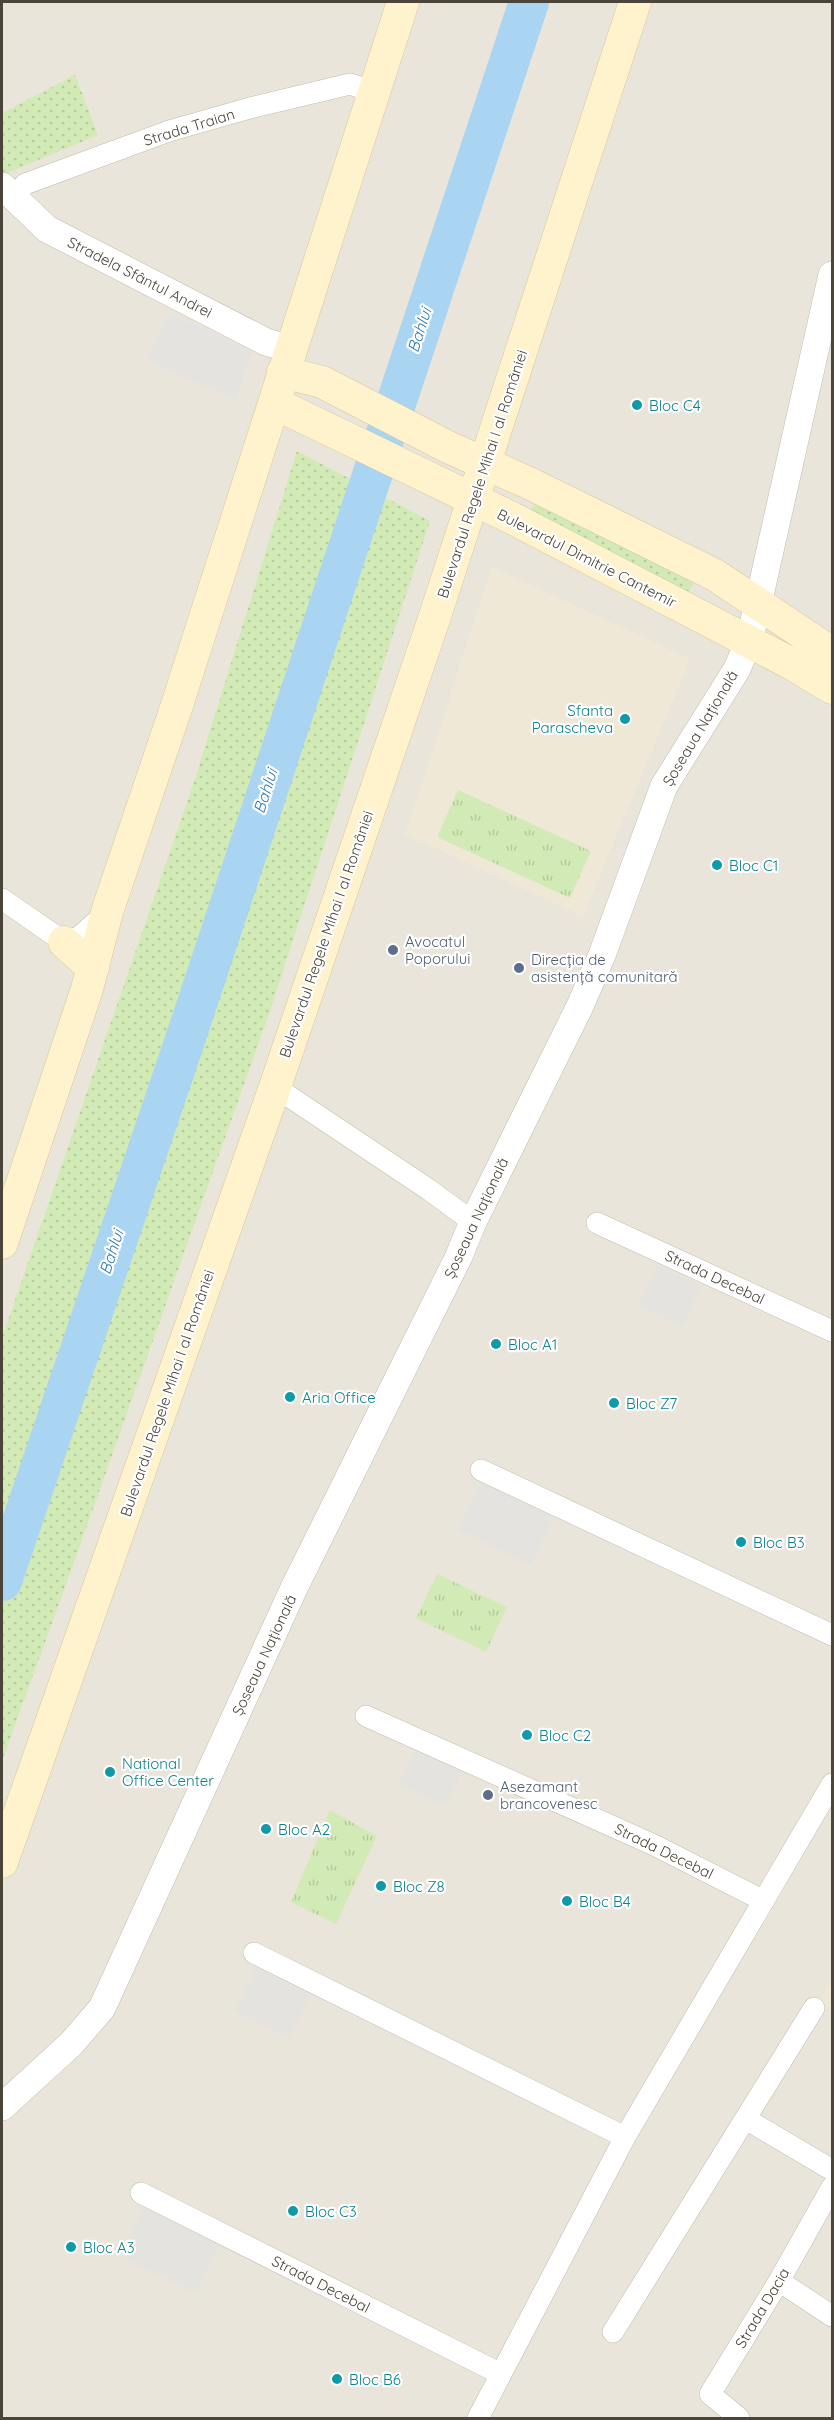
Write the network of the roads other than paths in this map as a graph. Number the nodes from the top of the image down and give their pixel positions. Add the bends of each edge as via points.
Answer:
1 (403, 2) edge
2 (635, 2) edge
3 (374, 92) junction
4 (7, 192) edge
5 (832, 275) edge
6 (287, 360) junction
7 (274, 403) junction
8 (485, 463) junction
9 (473, 500) junction
10 (758, 604) junction
11 (749, 641) junction
12 (832, 653) edge
13 (832, 688) edge
14 (2, 899) edge
15 (107, 912) junction
16 (64, 942) junction
17 (93, 968) junction
18 (275, 1087) junction
19 (473, 1222) junction
20 (597, 1223) dead end
21 (2, 1243) edge
22 (832, 1331) edge
23 (481, 1470) dead end
24 (832, 1635) edge
25 (366, 1716) dead end
26 (832, 1784) edge
27 (2, 1862) edge
28 (764, 1901) junction
29 (254, 1953) dead end
30 (814, 2008) dead end
31 (2, 2108) edge
32 (746, 2119) junction
33 (625, 2137) junction
34 (832, 2170) edge
35 (832, 2187) edge
36 (141, 2193) dead end
37 (778, 2281) junction
38 (832, 2316) edge
39 (613, 2332) dead end
40 (501, 2374) junction
41 (478, 2418) edge
42 (739, 2418) edge

1 - 3 main road
2 - 8 main road, Bulevardul Regele Mihai I al României
3 - 4 street, Strada Traian via 350,84 250,108 169,131
3 - 6 main road
4 - 6 street, Stradela Sfântul Andrei via 47,229 266,342
5 - 10 street, Șoseaua Națională
6 - 7 main road
6 - 8 main road via 322,382
7 - 9 main road, Bulevardul Dimitrie Cantemir
7 - 15 main road
8 - 9 main road, Bulevardul Regele Mihai I al României
8 - 10 main road via 715,575
9 - 11 main road, Bulevardul Dimitrie Cantemir
9 - 18 main road, Bulevardul Regele Mihai I al României
10 - 11 street, Șoseaua Națională
10 - 12 main road
11 - 13 main road, Bulevardul Dimitrie Cantemir
11 - 19 street, Șoseaua Națională via 737,669 664,786 580,1006
14 - 16 street
15 - 16 street via 78,937
15 - 17 main road
16 - 17 main road
17 - 21 main road
18 - 19 street
18 - 27 main road, Bulevardul Regele Mihai I al României
19 - 31 street, Șoseaua Națională via 294,1588 102,2008
20 - 22 street, Strada Decebal
23 - 24 street
25 - 28 street, Strada Decebal via 654,1845
26 - 28 street
28 - 33 street
29 - 33 street
30 - 32 street
32 - 34 street
32 - 39 street
33 - 40 street
35 - 37 street, Strada Dacia
36 - 40 street, Strada Decebal
37 - 38 street
37 - 42 street, Strada Dacia via 710,2394
40 - 41 street

